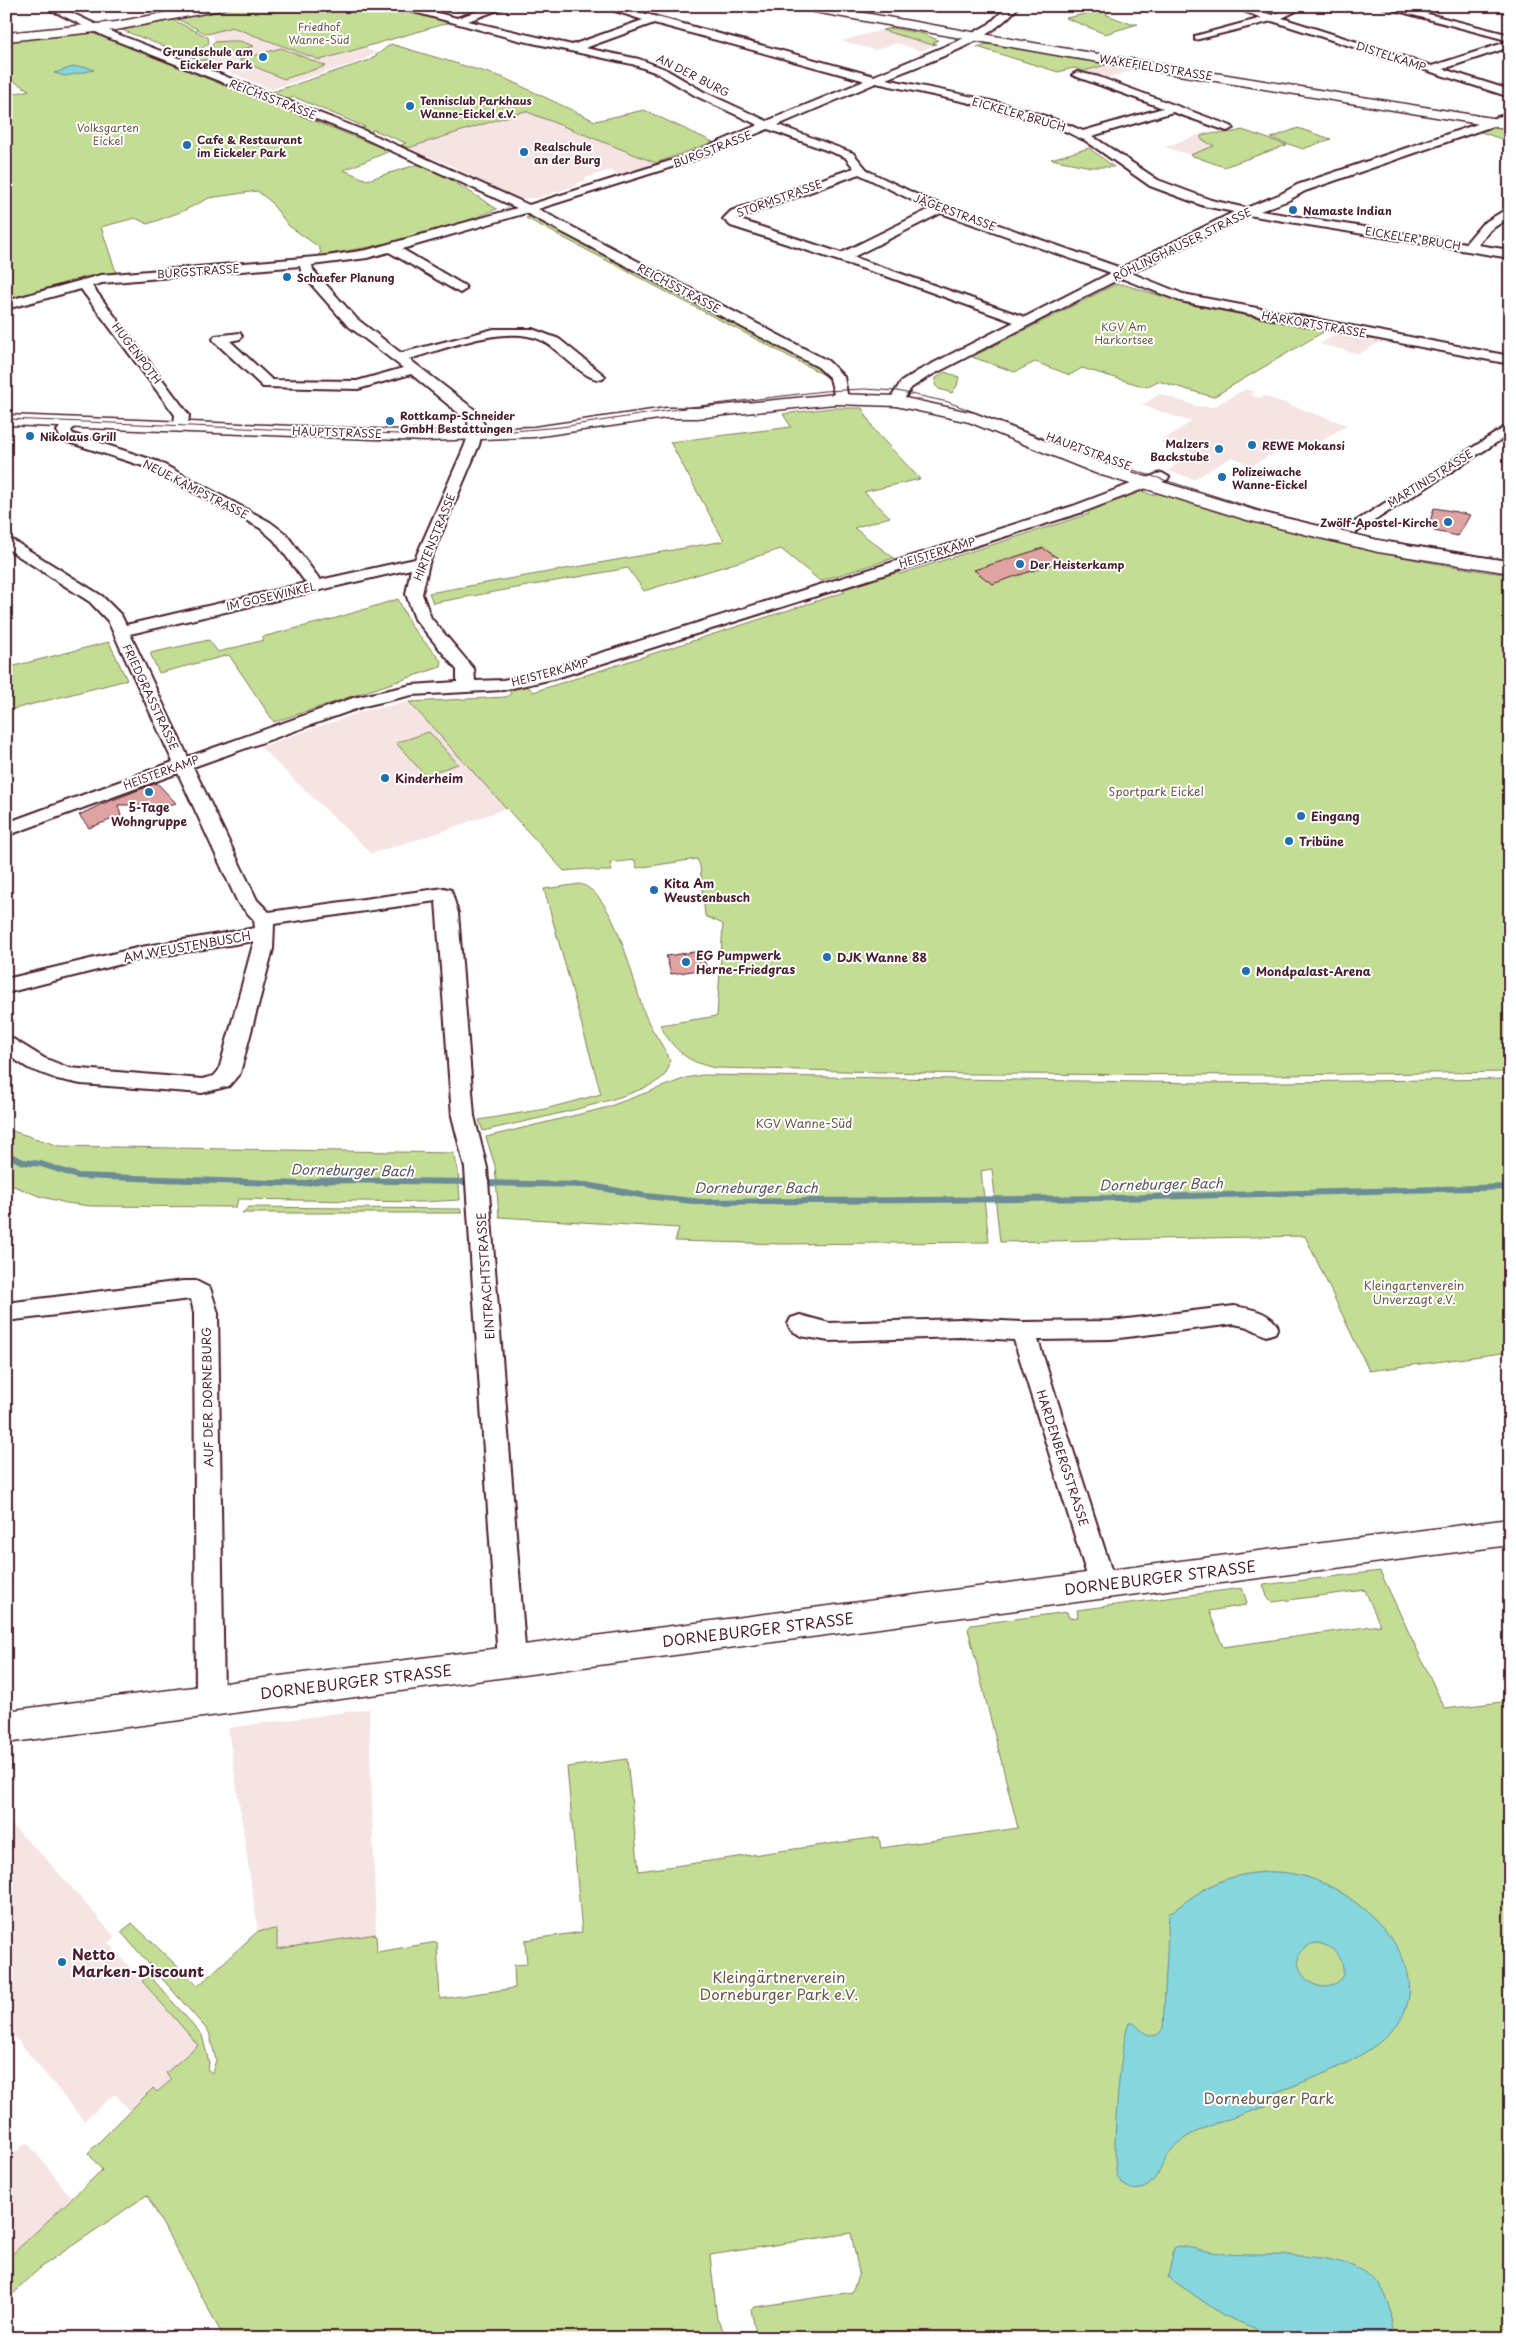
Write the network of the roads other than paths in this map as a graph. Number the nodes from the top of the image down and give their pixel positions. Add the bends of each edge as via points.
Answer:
1 (48, 6) edge
2 (222, 6) edge
3 (397, 6) edge
4 (504, 6) edge
5 (605, 6) edge
6 (803, 6) edge
7 (828, 6) edge
8 (1014, 6) edge
9 (1236, 6) edge
10 (1302, 6) edge
11 (1384, 6) edge
12 (1272, 18) junction
13 (652, 20) junction
14 (459, 21) junction
15 (95, 28) junction
16 (978, 34) junction
17 (6, 37) edge
18 (1198, 38) dead end
19 (1510, 38) edge
20 (1510, 44) edge
21 (574, 48) junction
22 (1433, 69) junction
23 (1077, 75) dead end
24 (876, 80) junction
25 (1510, 94) edge
26 (1174, 108) junction
27 (1431, 112) junction
28 (1500, 118) edge
29 (769, 126) junction
30 (1227, 128) dead end
31 (1454, 128) junction
32 (1083, 135) junction
33 (1439, 139) junction
34 (860, 170) junction
35 (940, 209) junction
36 (521, 210) junction
37 (1510, 211) edge
38 (1246, 212) junction
39 (1470, 247) junction
40 (391, 248) junction
41 (1510, 254) edge
42 (842, 257) junction
43 (305, 262) junction
44 (1123, 274) junction
45 (83, 283) junction
46 (460, 289) dead end
47 (6, 305) edge
48 (1026, 322) junction
49 (234, 336) dead end
50 (399, 358) junction
51 (1510, 360) edge
52 (413, 369) junction
53 (598, 376) dead end
54 (836, 394) junction
55 (905, 396) junction
56 (6, 420) edge
57 (71, 422) junction
58 (181, 426) junction
59 (1510, 428) edge
60 (475, 435) junction
61 (1144, 477) junction
62 (1066, 511) junction
63 (1350, 530) junction
64 (6, 541) edge
65 (1510, 558) edge
66 (422, 563) junction
67 (1510, 567) edge
68 (316, 585) junction
69 (121, 631) junction
70 (465, 686) junction
71 (182, 765) junction
72 (6, 830) edge
73 (444, 894) joint
74 (264, 926) junction
75 (6, 986) edge
76 (6, 1044) edge
77 (6, 1312) edge
78 (800, 1324) dead end
79 (1266, 1327) dead end
80 (1022, 1331) junction
81 (1510, 1532) edge
82 (1103, 1585) junction
83 (512, 1660) junction
84 (210, 1699) junction
85 (6, 1727) edge

1 - 15 street, REICHSSTRASSE
2 - 15 street
3 - 14 street, AN DER BURG
4 - 14 street
5 - 13 street, EICKELER BRUCH
6 - 16 street, WAKEFIELDSTRASSE
7 - 16 street, WAKEFIELDSTRASSE
8 - 16 street, BURGSTRASSE via 993,26
9 - 12 street, DISTELKAMP
10 - 12 street
11 - 19 street
12 - 18 street
12 - 22 street, DISTELKAMP
13 - 21 street
13 - 24 street, EICKELER BRUCH
14 - 21 street, AN DER BURG
15 - 17 street
15 - 36 street, REICHSSTRASSE via 388,144 456,174
16 - 24 street, BURGSTRASSE
16 - 27 street, WAKEFIELDSTRASSE
16 - 28 street, WAKEFIELDSTRASSE
20 - 22 street
21 - 29 street, AN DER BURG via 650,66
22 - 25 street, DISTELKAMP
23 - 26 street
24 - 29 street, BURGSTRASSE
24 - 32 street, EICKELER BRUCH via 1014,111
26 - 30 street
26 - 32 street
27 - 28 street, WAKEFIELDSTRASSE
27 - 31 street via 1450,120
28 - 31 street, RÖHLINGHAUSER STRASSE
28 - 33 street, RÖHLINGHAUSER STRASSE
29 - 34 street, JÄGERSTRASSE via 849,155
29 - 36 street, BURGSTRASSE via 660,169
31 - 33 street, RÖHLINGHAUSER STRASSE
32 - 38 street, EICKELER BRUCH via 1154,183 1195,200
33 - 38 street, RÖHLINGHAUSER STRASSE via 1301,188
34 - 35 street, JÄGERSTRASSE
34 - 42 street, STORMSTRASSE via 729,218 734,223
35 - 42 street
35 - 44 street, JÄGERSTRASSE
36 - 40 street, BURGSTRASSE
36 - 54 street, REICHSSTRASSE via 823,364 834,372
37 - 39 street via 1486,227
38 - 39 street, EICKELER BRUCH
38 - 44 street, RÖHLINGHAUSER STRASSE
39 - 41 street, EICKELER BRUCH
40 - 43 street, BURGSTRASSE
40 - 46 street
42 - 48 street, STORMSTRASSE
43 - 45 street, BURGSTRASSE via 119,277
43 - 50 street via 307,271 345,316
44 - 48 street, RÖHLINGHAUSER STRASSE
44 - 51 street, HARKORTSTRASSE via 1197,302
45 - 47 street, BURGSTRASSE
45 - 58 street, HUGENPOTH via 182,416
48 - 55 street, RÖHLINGHAUSER STRASSE via 911,381
49 - 52 street via 220,339 268,384 358,385
50 - 52 street
50 - 53 street via 496,332 526,330 555,343
52 - 60 street via 475,417 478,427
54 - 55 street, HAUPTSTRASSE
54 - 60 street, HAUPTSTRASSE via 707,412 666,413 548,430
55 - 61 street, HAUPTSTRASSE via 958,402
56 - 57 street, HAUPTSTRASSE
57 - 58 street, HAUPTSTRASSE
57 - 68 street, NEUE KAMPSTRASSE via 64,432 67,437 154,465 265,524 280,537
58 - 60 street, HAUPTSTRASSE
59 - 63 street, MARTINISTRASSE
60 - 66 street, HIRTENSTRASSE
61 - 62 street, HEISTERKAMP
61 - 62 street, HEISTERKAMP
61 - 63 street, HAUPTSTRASSE
61 - 67 street, HAUPTSTRASSE via 1254,516 1419,554
62 - 70 street, HEISTERKAMP via 547,675 503,684
63 - 65 street, HAUPTSTRASSE
64 - 69 street, FRIEDGRASSTRASSE via 105,605
66 - 68 street, IM GOSEWINKEL
66 - 70 street, HIRTENSTRASSE via 414,594 418,610 465,669
68 - 69 street, IM GOSEWINKEL
69 - 71 street, FRIEDGRASSTRASSE
70 - 71 street, HEISTERKAMP via 384,695
71 - 72 street, HEISTERKAMP
71 - 74 street, FRIEDGRASSTRASSE via 248,903
73 - 74 street, AM WEUSTENBUSCH
73 - 83 street, EINTRACHTSTRASSE via 462,1116 476,1168 480,1205
74 - 75 street, AM WEUSTENBUSCH
74 - 76 street via 263,949 229,1073 221,1081 202,1086 81,1077 50,1069
77 - 84 street, AUF DER DORNEBURG via 184,1290 196,1290 202,1294 206,1313
78 - 80 street via 829,1332 960,1328
79 - 80 street via 1254,1319 1234,1314 1111,1330
80 - 82 street, HARDENBERGSTRASSE
81 - 82 street, DORNEBURGER STRASSE
82 - 83 street, DORNEBURGER STRASSE
83 - 84 street, DORNEBURGER STRASSE
84 - 85 street, DORNEBURGER STRASSE

